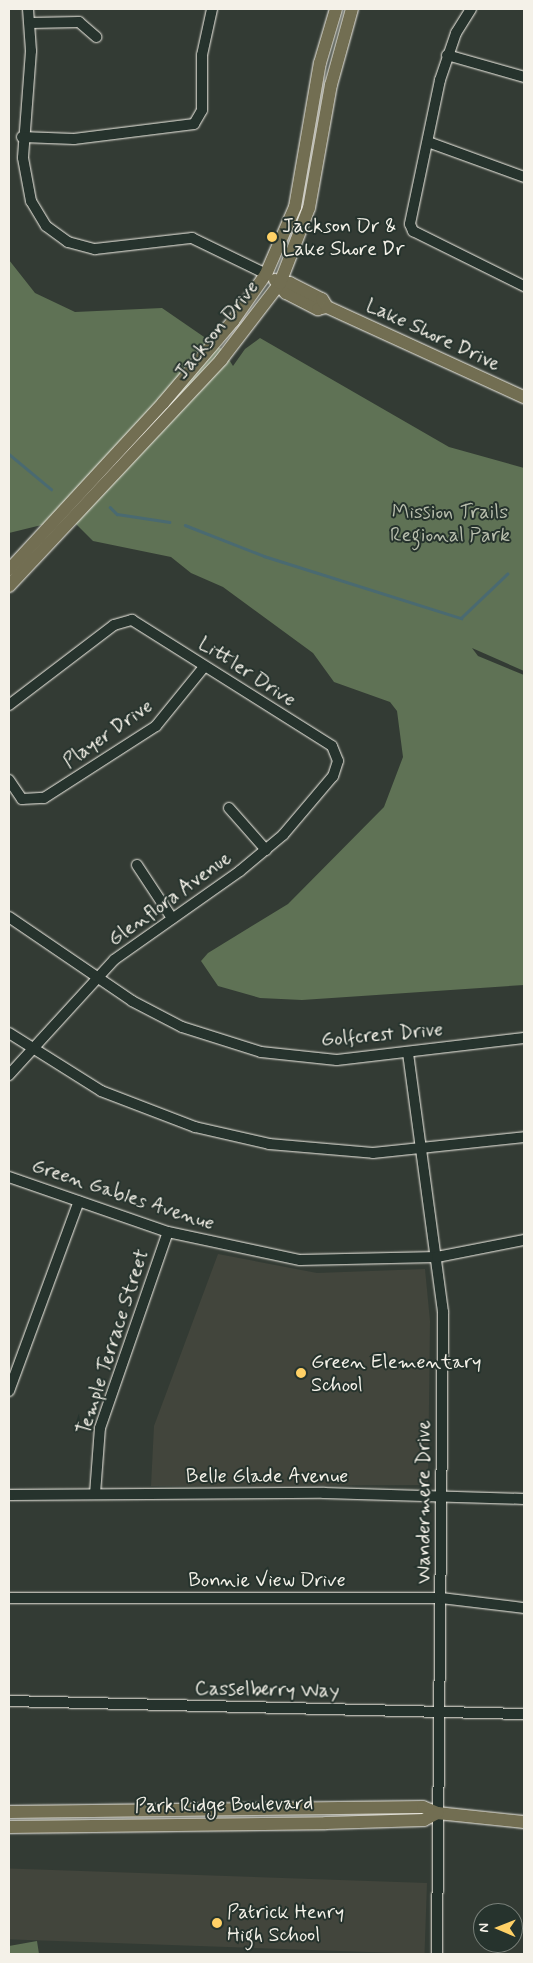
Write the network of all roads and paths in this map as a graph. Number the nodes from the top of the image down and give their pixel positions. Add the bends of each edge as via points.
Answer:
1 (28, 9) edge
2 (212, 9) edge
3 (336, 9) edge
4 (352, 9) edge
5 (471, 9) edge
6 (30, 23) junction
7 (96, 37) dead end
8 (447, 55) junction
9 (524, 77) edge
10 (22, 137) junction
11 (428, 142) junction
12 (524, 177) edge
13 (266, 274) junction
14 (280, 283) junction
15 (524, 286) edge
16 (524, 397) edge
17 (9, 570) edge
18 (9, 586) edge
19 (204, 667) junction
20 (9, 705) edge
21 (333, 776) joint
22 (9, 780) edge
23 (229, 808) dead end
24 (266, 850) junction
25 (137, 864) dead end
26 (9, 917) edge
27 (172, 918) junction
28 (101, 979) junction
29 (9, 1033) edge
30 (524, 1038) edge
31 (32, 1050) junction
32 (408, 1053) junction
33 (9, 1075) edge
34 (524, 1137) edge
35 (423, 1150) junction
36 (9, 1177) edge
37 (79, 1201) junction
38 (168, 1232) junction
39 (524, 1240) edge
40 (437, 1257) junction
41 (9, 1391) edge
42 (96, 1494) junction
43 (442, 1494) junction
44 (9, 1495) edge
45 (524, 1499) edge
46 (9, 1598) edge
47 (442, 1598) junction
48 (524, 1608) edge
49 (9, 1701) edge
50 (441, 1712) junction
51 (524, 1714) edge
52 (9, 1812) edge
53 (437, 1813) junction
54 (524, 1822) edge
55 (9, 1827) edge
56 (437, 1954) edge

1 - 6 street, Lake Shore Drive
2 - 10 street via 202,55 202,110 194,124 74,140
3 - 13 main road, Jackson Drive via 320,63 295,207
4 - 14 main road, Jackson Drive via 331,85 309,208
5 - 8 street
6 - 7 street via 79,22
6 - 10 street, Lake Shore Drive
8 - 9 street
8 - 11 street
10 - 13 street, Lake Shore Drive via 31,202 40,218 60,238 95,249 192,238
11 - 12 street
11 - 15 street via 410,218 413,231
13 - 14 main road, Lake Shore Drive
13 - 17 main road, Jackson Drive via 233,321 163,403
14 - 16 main road, Lake Shore Drive via 290,283 322,299 327,307
14 - 18 main road, Jackson Drive via 221,360
19 - 20 street, Littler Drive via 142,624 127,620 114,625
19 - 21 street, Littler Drive via 332,746 338,761
19 - 22 street, Player Drive via 156,726 44,798 22,800
21 - 24 street, Glenflora Avenue
23 - 24 street
24 - 27 street, Glenflora Avenue
25 - 27 street
26 - 28 street, Golfcrest Drive
27 - 28 street, Glenflora Avenue via 114,960
28 - 31 street, Glenflora Avenue
28 - 32 street, Golfcrest Drive via 182,1027 261,1052 338,1060
29 - 31 street
30 - 32 street, Golfcrest Drive
31 - 33 street, Glenflora Avenue
31 - 35 street via 101,1091 195,1127 322,1151
32 - 35 street, Wandermere Drive
34 - 35 street
35 - 40 street, Wandermere Drive
36 - 37 street, Green Gables Avenue
37 - 38 street, Green Gables Avenue
37 - 41 street
38 - 40 street, Green Gables Avenue via 300,1260
38 - 42 street, Temple Terrace Street via 100,1428
39 - 40 street, Green Gables Avenue
40 - 43 street, Wandermere Drive via 443,1312
42 - 43 street, Belle Glade Avenue
42 - 44 street, Belle Glade Avenue
43 - 45 street, Belle Glade Avenue
43 - 47 street, Wandermere Drive
46 - 47 street, Bonnie View Drive
47 - 48 street, Bonnie View Drive
47 - 50 street, Wandermere Drive
49 - 50 street, Casselberry Way
50 - 51 street, Casselberry Way
50 - 53 street, Wandermere Drive
52 - 53 main road, Park Ridge Boulevard via 423,1807
53 - 54 main road, Park Ridge Boulevard
53 - 55 main road, Park Ridge Boulevard via 424,1820
53 - 56 street, Wandermere Drive

